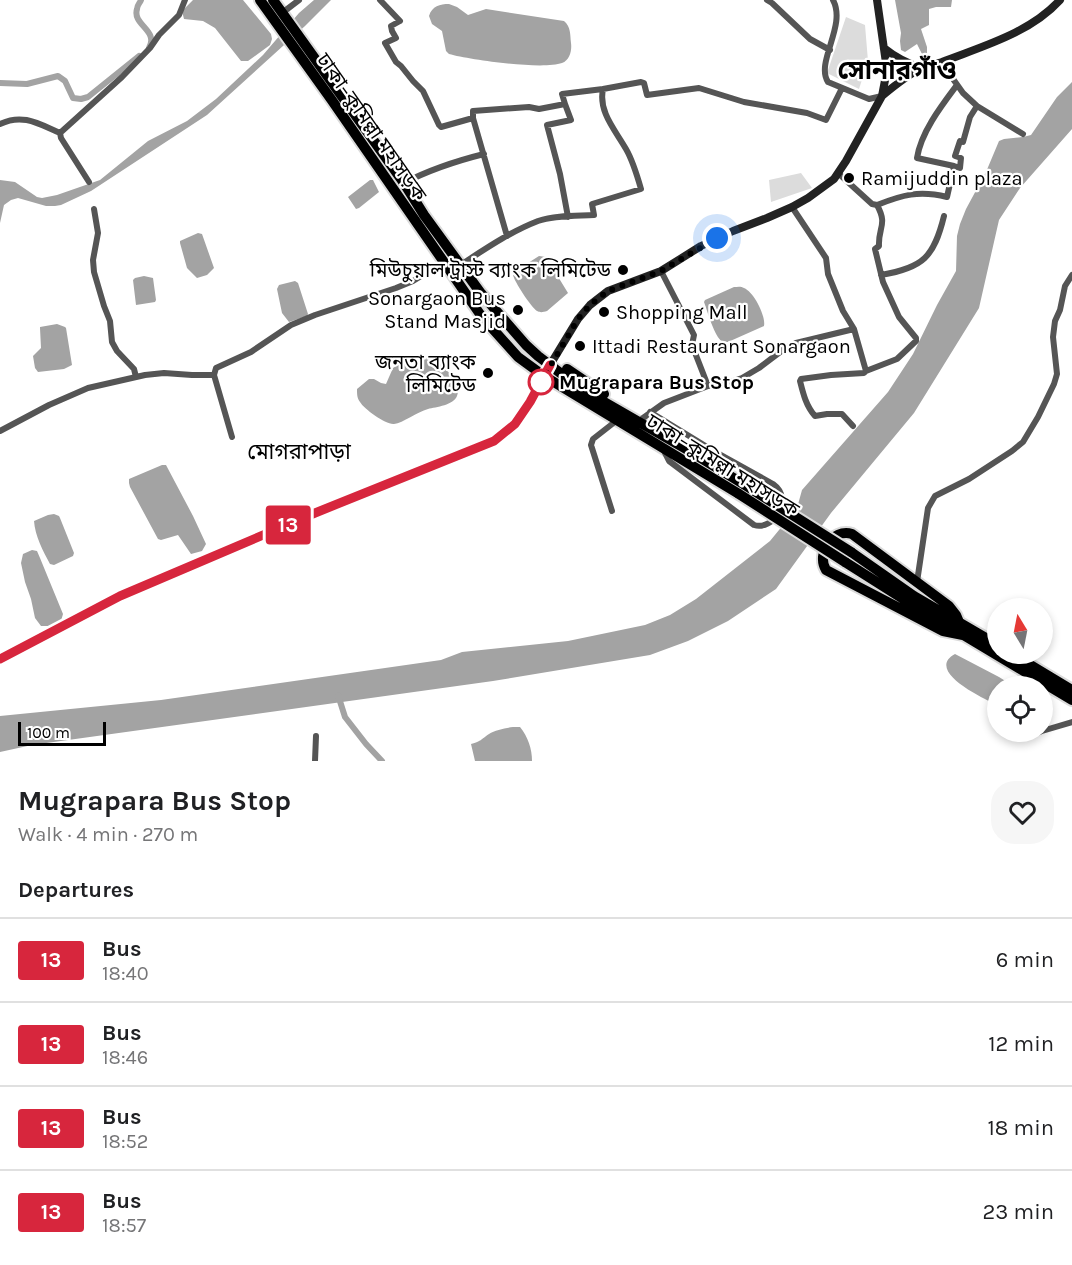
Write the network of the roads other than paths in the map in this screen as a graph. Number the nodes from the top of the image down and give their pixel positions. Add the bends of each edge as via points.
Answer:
1 (185, 0) edge
2 (260, 0) edge
3 (273, 0) edge
4 (299, 0) edge
5 (380, 0) edge
6 (767, 0) edge
7 (833, 0) edge
8 (877, 0) edge
9 (1060, 0) edge
10 (282, 19) junction
11 (297, 43) junction
12 (884, 48) junction
13 (830, 50) junction
14 (941, 62) junction
15 (922, 68) junction
16 (957, 84) junction
17 (842, 88) junction
18 (603, 89) junction
19 (882, 96) junction
20 (565, 104) junction
21 (977, 106) junction
22 (473, 118) junction
23 (0, 124) edge
24 (60, 133) junction
25 (1023, 134) dead end
26 (484, 154) junction
27 (954, 166) junction
28 (838, 173) junction
29 (89, 182) dead end
30 (404, 183) junction
31 (410, 194) junction
32 (877, 205) junction
33 (792, 207) junction
34 (94, 209) dead end
35 (944, 216) dead end
36 (568, 217) junction
37 (507, 236) junction
38 (444, 262) junction
39 (465, 262) junction
40 (661, 271) junction
41 (881, 275) junction
42 (1072, 275) edge
43 (854, 328) junction
44 (551, 362) junction
45 (866, 371) junction
46 (214, 375) junction
47 (544, 376) junction
48 (136, 377) junction
49 (708, 386) junction
50 (647, 415) junction
51 (616, 421) junction
52 (853, 426) dead end
53 (0, 432) edge
54 (232, 437) dead end
55 (663, 448) junction
56 (702, 459) junction
57 (742, 490) junction
58 (612, 511) dead end
59 (917, 583) junction
60 (959, 622) junction
61 (963, 635) junction
62 (987, 639) edge
63 (0, 659) edge
64 (1029, 664) edge
65 (1072, 690) edge
66 (1072, 700) edge
67 (1072, 722) edge
68 (1053, 728) edge
69 (316, 736) dead end
70 (315, 761) edge

1 - 24 street via 179,15 150,48
2 - 10 highway
3 - 10 highway
4 - 10 street
5 - 22 street via 400,21 391,27 396,38 385,43 396,62 423,91 439,125
6 - 13 street via 810,39
7 - 13 street via 837,12
8 - 12 main road
9 - 14 main road via 1027,26
10 - 11 highway
11 - 30 highway, ঢাকা–কুমিল্লা মহাসড়ক
11 - 38 highway, ঢাকা–কুমিল্লা মহাসড়ক
12 - 15 main road
12 - 19 main road via 886,75
13 - 17 street via 825,78
14 - 15 main road
14 - 16 street
15 - 19 main road
16 - 21 street
16 - 27 street via 924,137 917,158
17 - 18 street via 826,120 699,88 647,95 641,82
17 - 19 street via 869,99
18 - 20 street via 562,94
18 - 36 street via 608,122 627,151 640,189 592,204 594,215
19 - 28 main road
20 - 22 street via 539,109 473,111
20 - 36 street via 571,120 547,125
21 - 25 street
21 - 27 street via 955,156 961,158 960,168
22 - 26 street
23 - 24 street via 23,119
24 - 29 street
26 - 30 street
26 - 37 street
27 - 32 street via 947,196 914,194
28 - 32 street
28 - 33 main road via 825,187
30 - 31 highway, ঢাকা–কুমিল্লা মহাসড়ক
31 - 39 highway via 426,208
31 - 44 highway, ঢাকা–কুমিল্লা মহাসড়ক via 480,292 526,345
32 - 41 street via 883,220 876,249
33 - 40 main road via 701,246
33 - 43 street via 826,258 828,274
34 - 48 street via 98,233 94,272 110,321 112,342
35 - 41 street via 930,254 897,273
36 - 37 street via 540,221
37 - 39 street
38 - 46 street via 396,288 291,325 251,352 216,368
38 - 47 highway, ঢাকা–কুমিল্লা মহাসড়ক via 495,333
39 - 44 highway via 504,313
40 - 44 main road via 608,291 590,305
40 - 49 street via 694,335 692,345
41 - 45 street via 899,317 916,341 897,359
42 - 59 street via 1055,321 1057,374 1031,430 1023,442 997,462 934,496 928,507
43 - 45 street
43 - 49 street via 796,343 742,378
44 - 47 main road
44 - 50 highway
44 - 56 highway, ঢাকা–কুমিল্লা মহাসড়ক via 580,388
45 - 52 street via 800,381 815,416 842,414
46 - 48 street via 164,373
46 - 54 street
47 - 51 highway, ঢাকা–কুমিল্লা মহাসড়ক
47 - 63 main road via 515,424 494,441 120,596
48 - 53 street via 88,388
49 - 50 street via 664,403
50 - 55 street via 773,484 783,497 780,510 766,525 754,525 669,461
50 - 56 highway
51 - 55 highway, ঢাকা–কুমিল্লা মহাসড়ক
51 - 58 street via 591,445
55 - 57 highway, ঢাকা–কুমিল্লা মহাসড়ক
56 - 57 highway, ঢাকা–কুমিল্লা মহাসড়ক
57 - 60 highway, ঢাকা–কুমিল্লা মহাসড়ক, bridge via 851,552
57 - 61 highway, ঢাকা–কুমিল্লা মহাসড়ক, bridge via 845,562
59 - 60 highway via 949,606
59 - 61 highway via 852,534 836,535 824,552 826,570 943,632
60 - 62 highway, ঢাকা–কুমিল্লা মহাসড়ক
61 - 66 highway, ঢাকা–কুমিল্লা মহাসড়ক
64 - 65 highway
67 - 68 street
69 - 70 street

